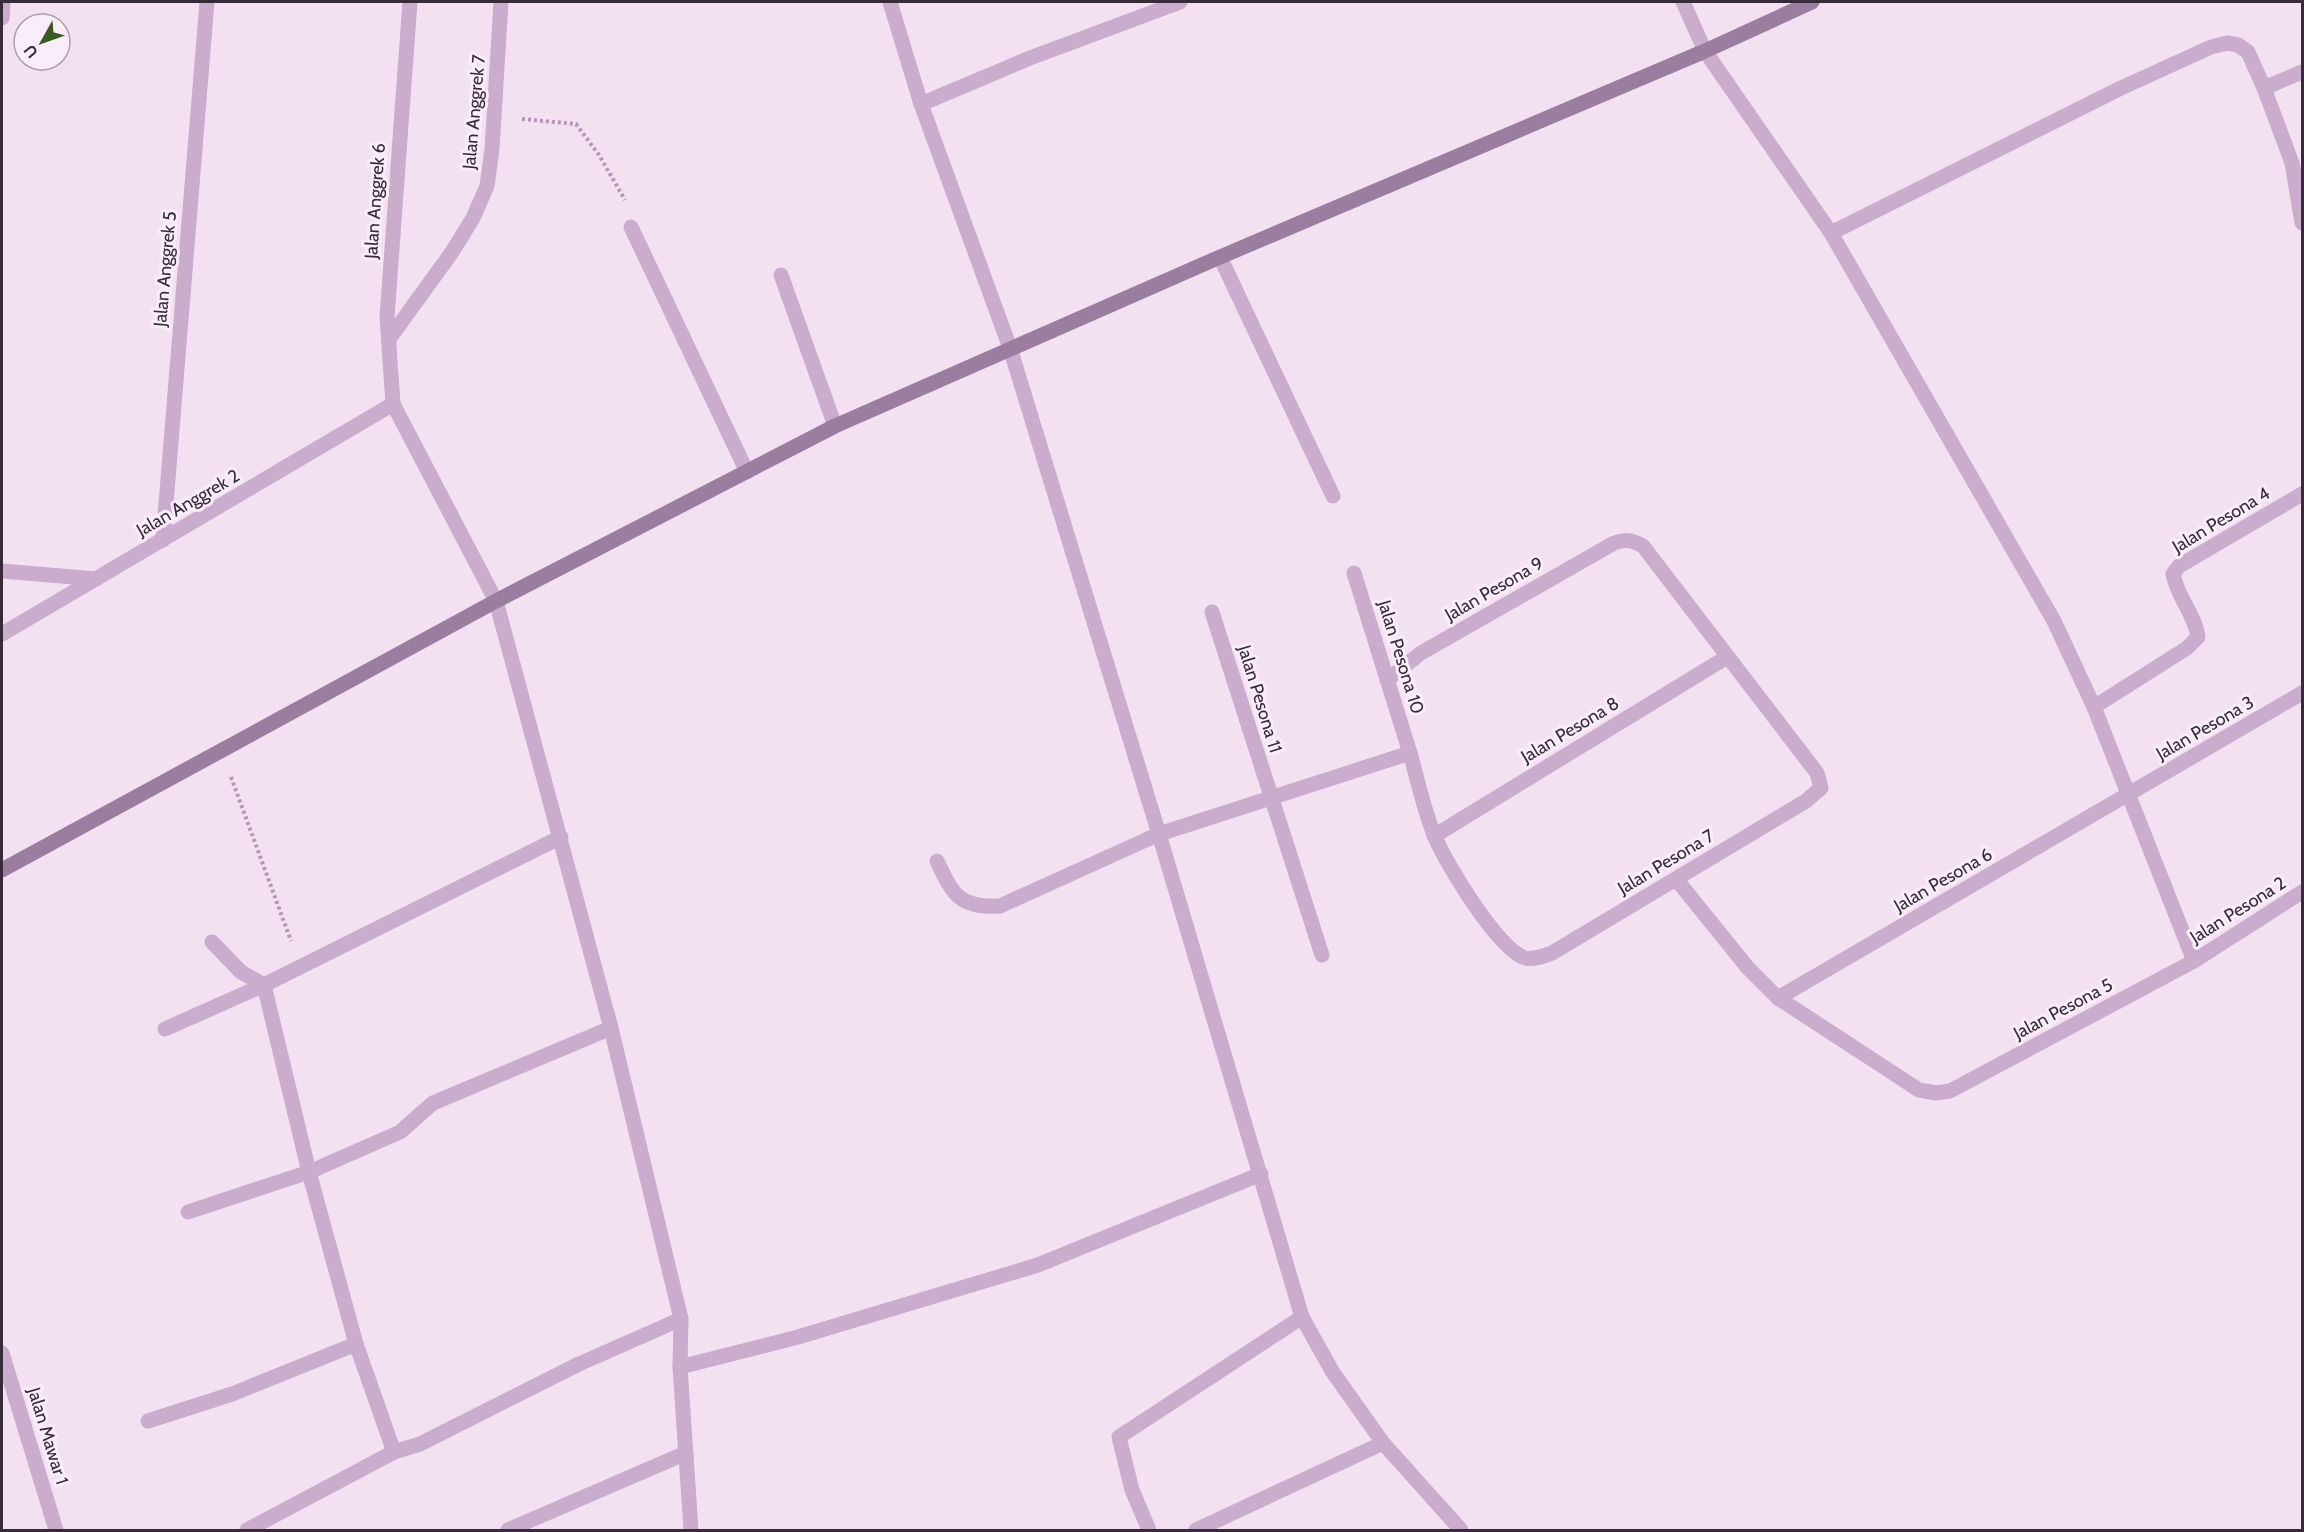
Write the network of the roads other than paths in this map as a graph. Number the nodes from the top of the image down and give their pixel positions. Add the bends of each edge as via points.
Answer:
1 (3, 2) edge
2 (207, 2) edge
3 (410, 2) edge
4 (501, 2) edge
5 (890, 2) edge
6 (1180, 2) edge
7 (1683, 2) edge
8 (1812, 2) edge
9 (2, 18) edge
10 (1705, 51) junction
11 (2302, 72) edge
12 (2264, 88) junction
13 (921, 104) junction
14 (2302, 223) edge
15 (631, 227) road end
16 (1831, 233) junction
17 (1220, 257) junction
18 (781, 274) dead end
19 (389, 339) junction
20 (1010, 348) junction
21 (393, 404) junction
22 (835, 426) junction
23 (747, 472) junction
24 (2302, 494) edge
25 (1333, 496) dead end
26 (163, 540) junction
27 (2, 571) edge
28 (1354, 573) dead end
29 (96, 579) junction
30 (496, 601) junction
31 (1212, 612) dead end
32 (2, 634) edge
33 (1727, 657) junction
34 (1387, 680) junction
35 (2302, 693) edge
36 (2094, 707) junction
37 (1410, 753) junction
38 (2127, 796) junction
39 (1270, 798) junction
40 (1159, 834) junction
41 (1434, 836) junction
42 (561, 837) junction
43 (937, 861) dead end
44 (2, 870) edge
45 (1676, 879) junction
46 (2302, 892) edge
47 (212, 942) dead end
48 (1322, 955) dead end
49 (1526, 958) joint
50 (2194, 961) junction
51 (264, 985) junction
52 (1778, 998) junction
53 (611, 1028) junction
54 (165, 1029) dead end
55 (309, 1172) junction
56 (1261, 1174) junction
57 (188, 1212) dead end
58 (1302, 1317) junction
59 (681, 1319) junction
60 (356, 1344) junction
61 (2, 1353) edge
62 (680, 1367) junction
63 (148, 1421) dead end
64 (1383, 1443) junction
65 (394, 1452) junction
66 (686, 1453) junction
67 (56, 1530) edge
68 (247, 1530) edge
69 (508, 1530) edge
70 (691, 1530) edge
71 (1149, 1530) edge
72 (1196, 1530) edge
73 (1461, 1530) edge

1 - 9 street
2 - 26 street, Jalan Anggrek 5
3 - 19 street, Jalan Anggrek 6 via 387,317
4 - 19 street, Jalan Anggrek 7 via 487,186 473,218
5 - 13 street
6 - 13 street
7 - 10 street
8 - 10 street
10 - 16 street
10 - 17 street
11 - 12 street
12 - 14 street via 2292,163
12 - 16 street via 2248,52 2227,43 2211,47
13 - 20 street
15 - 23 street
16 - 36 street via 2054,621
17 - 20 street
17 - 25 street
18 - 22 street
19 - 21 street, Jalan Anggrek 6
20 - 22 street
20 - 40 street
21 - 26 street, Jalan Anggrek 2
21 - 30 street
22 - 23 street
23 - 30 street
24 - 36 street, Jalan Pesona 4 via 2179,566 2173,574 2175,586 2196,621 2198,637
26 - 29 street, Jalan Anggrek 2
27 - 29 street
28 - 34 street, Jalan Pesona 10
29 - 32 street, Jalan Anggrek 2
30 - 42 street
30 - 44 street
31 - 39 street, Jalan Pesona 11
33 - 34 street, Jalan Pesona 9 via 1643,546 1625,539 1421,653
33 - 41 street, Jalan Pesona 8
33 - 45 street, Jalan Pesona 7 via 1817,773 1821,788 1806,801
34 - 37 street, Jalan Pesona 10
35 - 38 street, Jalan Pesona 3
36 - 38 street
37 - 39 street
37 - 41 street, Jalan Pesona 10
38 - 50 street
38 - 52 street, Jalan Pesona 6
39 - 40 street
39 - 48 street, Jalan Pesona 11
40 - 43 street via 1000,906 981,906 957,897
40 - 56 street
41 - 49 street, Jalan Pesona 10 via 1474,907 1515,952
42 - 51 street
42 - 53 street
45 - 49 street, Jalan Pesona 7 via 1552,953
45 - 52 street via 1748,968
46 - 50 street, Jalan Pesona 2
47 - 51 street via 241,972
50 - 52 street, Jalan Pesona 5 via 1950,1091 1936,1093 1919,1090
51 - 54 street
51 - 55 street
53 - 55 street via 433,1103 400,1132
53 - 59 street
55 - 57 street
55 - 60 street
56 - 58 street
56 - 62 street via 1038,1265 798,1337
58 - 64 street via 1332,1371
58 - 71 street via 1119,1437 1132,1490
59 - 62 street
59 - 65 street via 579,1364 420,1444
60 - 63 street via 232,1394
60 - 65 street
61 - 67 street, Jalan Mawar 1
62 - 66 street
64 - 72 street
64 - 73 street
65 - 68 street
66 - 69 street
66 - 70 street

